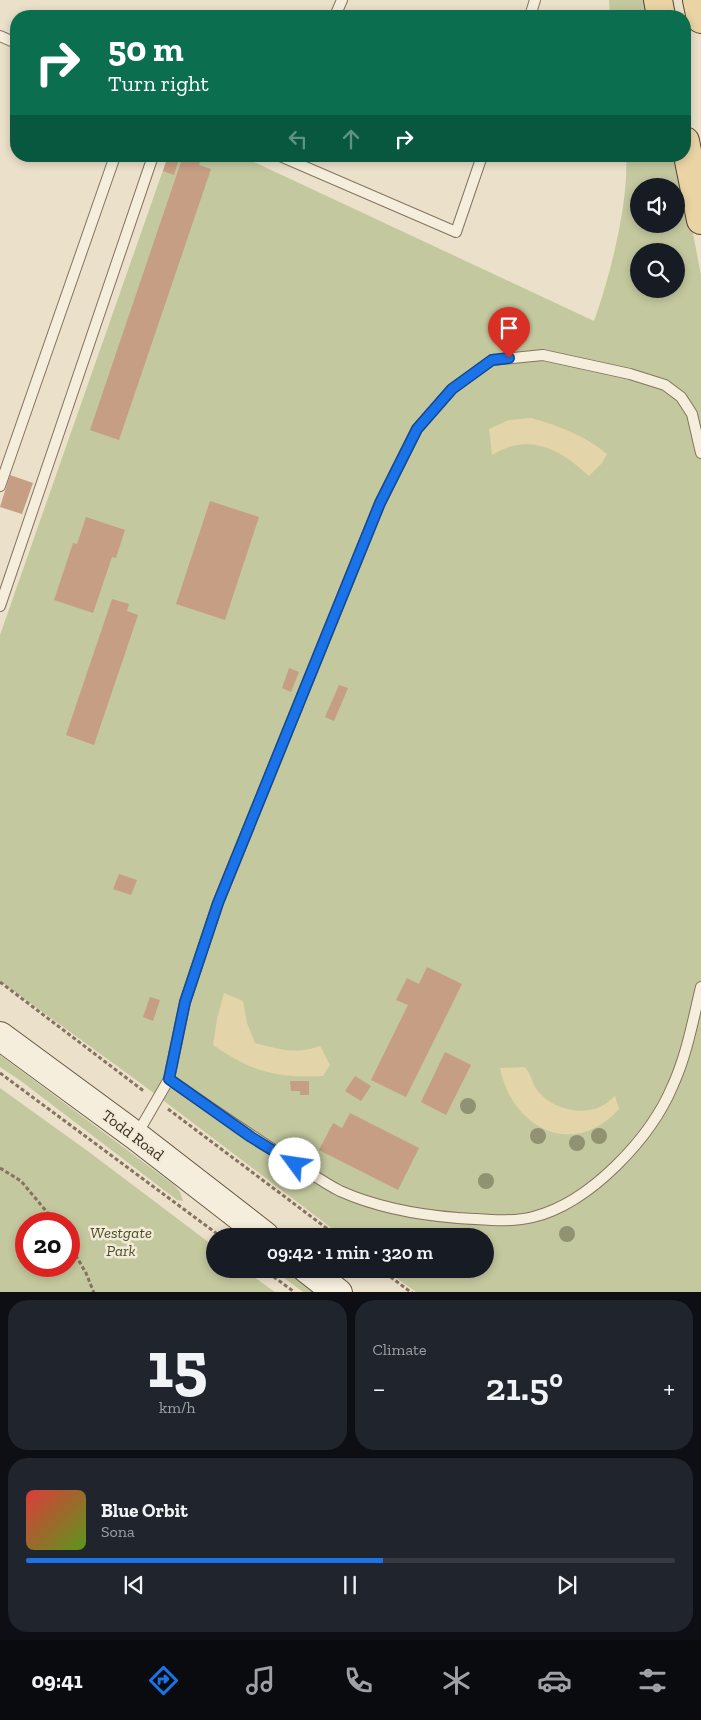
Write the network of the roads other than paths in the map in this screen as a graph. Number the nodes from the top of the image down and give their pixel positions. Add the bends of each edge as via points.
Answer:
1 (697, 0) edge
2 (701, 17) edge
3 (113, 162) edge
4 (151, 162) edge
5 (294, 162) edge
6 (480, 162) edge
7 (689, 162) edge
8 (701, 220) edge
9 (701, 453) edge
10 (0, 486) edge
11 (0, 606) edge
12 (701, 987) edge
13 (0, 1036) edge
14 (169, 1079) junction
15 (136, 1136) junction
16 (255, 1228) edge
17 (319, 1278) edge
18 (338, 1292) edge

1 - 2 main road
3 - 10 lane
4 - 11 lane
5 - 6 lane via 456,232
7 - 8 main road
9 - 14 lane via 692,414 681,397 666,385 543,356 492,360 452,389 417,429 380,503 218,903 185,1002
12 - 14 lane via 679,1070 664,1104 648,1127 606,1175 580,1196 533,1217 499,1221 437,1216 379,1204 340,1190 251,1137
13 - 15 main road, Todd Road
14 - 15 lane
15 - 16 main road, Todd Road
17 - 18 main road

